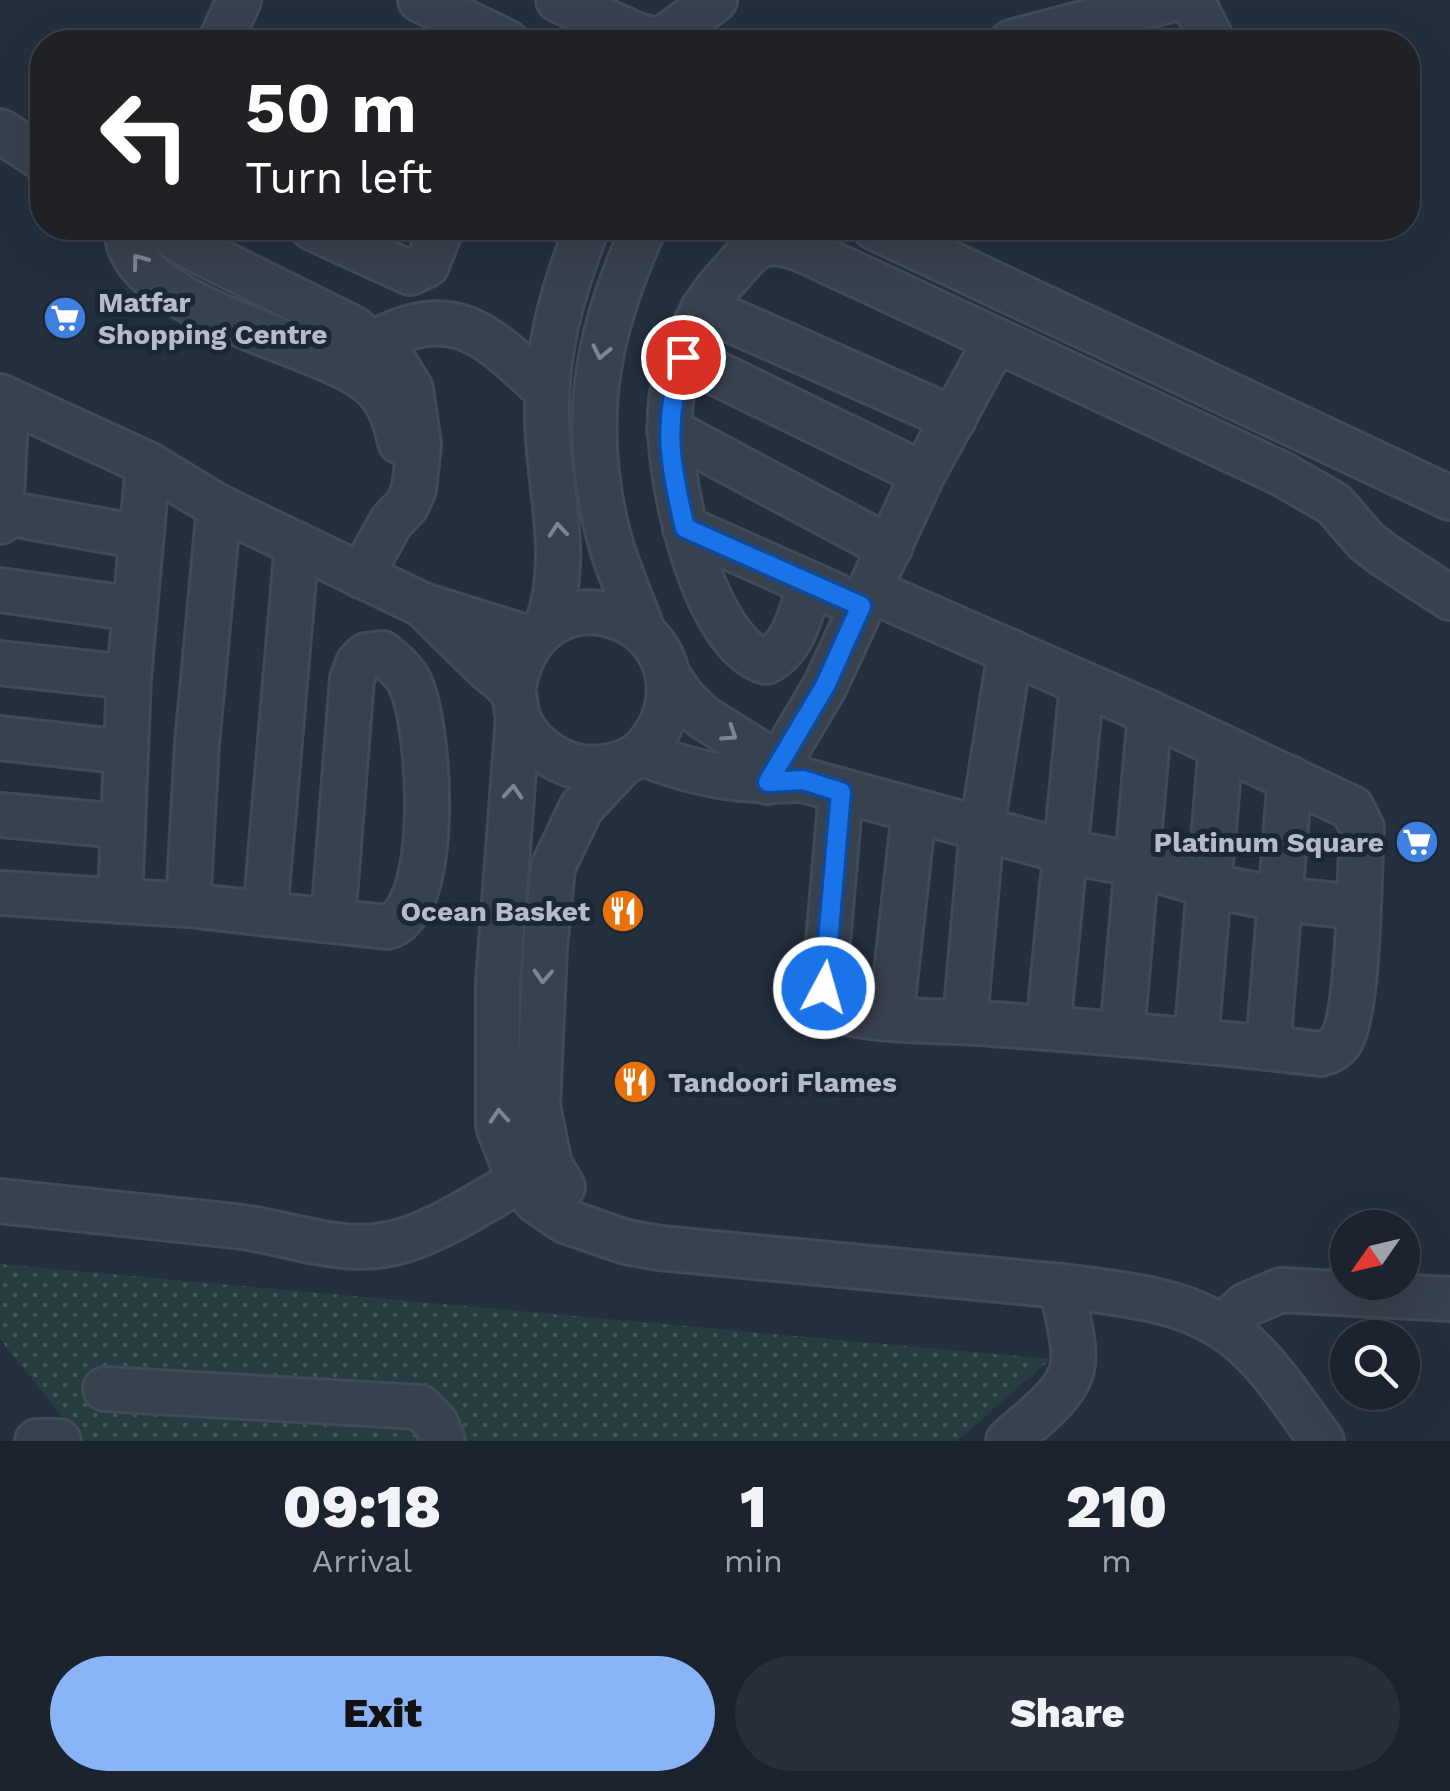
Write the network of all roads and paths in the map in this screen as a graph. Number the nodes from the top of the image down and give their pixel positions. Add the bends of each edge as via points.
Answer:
1 (239, 0) edge
2 (420, 0) edge
3 (558, 0) edge
4 (714, 0) edge
5 (1170, 0) edge
6 (1192, 0) edge
7 (225, 30) edge
8 (482, 30) edge
9 (626, 30) edge
10 (676, 30) edge
11 (1056, 30) edge
12 (1207, 30) edge
13 (0, 131) edge
14 (30, 150) edge
15 (128, 240) edge
16 (178, 240) edge
17 (338, 240) edge
18 (438, 240) edge
19 (567, 240) edge
20 (582, 240) edge
21 (639, 240) edge
22 (651, 240) edge
23 (901, 240) edge
24 (565, 283) junction
25 (619, 285) junction
26 (704, 308) junction
27 (996, 340) junction
28 (683, 357) junction
29 (380, 363) junction
30 (546, 391) junction
31 (4, 399) edge
32 (954, 419) junction
33 (669, 430) junction
34 (148, 464) junction
35 (923, 474) junction
36 (1450, 498) edge
37 (219, 507) junction
38 (1, 512) edge
39 (0, 522) edge
40 (685, 528) junction
41 (140, 536) junction
42 (297, 544) junction
43 (890, 548) junction
44 (361, 576) junction
45 (810, 584) junction
46 (0, 590) edge
47 (865, 598) junction
48 (1450, 598) edge
49 (422, 605) junction
50 (134, 610) junction
51 (540, 632) junction
52 (643, 632) junction
53 (1010, 652) junction
54 (0, 663) edge
55 (668, 676) junction
56 (129, 678) junction
57 (1082, 684) junction
58 (515, 704) junction
59 (1150, 714) junction
60 (0, 738) edge
61 (1221, 746) junction
62 (125, 752) junction
63 (632, 757) junction
64 (1290, 778) junction
65 (798, 779) junction
66 (914, 812) junction
67 (0, 815) edge
68 (121, 826) junction
69 (982, 828) junction
70 (1063, 851) junction
71 (1138, 865) junction
72 (1208, 886) junction
73 (0, 893) edge
74 (1278, 900) junction
75 (120, 901) junction
76 (188, 906) junction
77 (1358, 907) junction
78 (265, 914) junction
79 (333, 920) junction
80 (891, 1018) junction
81 (965, 1022) junction
82 (1048, 1028) junction
83 (1122, 1034) junction
84 (1196, 1042) junction
85 (1268, 1048) junction
86 (534, 1172) junction
87 (0, 1201) edge
88 (1061, 1286) junction
89 (1450, 1299) edge
90 (1222, 1326) junction
91 (105, 1389) dead end
92 (36, 1441) edge
93 (59, 1441) edge
94 (443, 1441) edge
95 (1008, 1441) edge
96 (1322, 1441) edge

1 - 7 street
2 - 8 street
3 - 9 street
4 - 10 street
5 - 11 street
6 - 12 street
13 - 14 street
29 -> 15 street via 164,286 135,260
16 - 29 street via 353,328
17 - 18 street via 410,273 428,265
19 - 24 street
20 - 24 street
21 - 25 street
22 - 25 street
23 - 36 street
24 - 30 street
25 -> 52 street via 598,360 593,438 605,524
26 - 27 street via 758,246 785,244
26 - 28 street
26 - 32 street
27 - 32 street
27 - 48 street via 1310,488 1400,568
28 - 33 street
28 - 35 street
29 - 30 street via 418,322 437,322 495,343
29 - 44 street via 410,389 419,446 407,505
51 -> 30 street via 558,585 560,557
31 - 34 street
31 - 38 street
32 - 35 street
33 - 40 street
33 - 43 street
34 - 37 street
34 - 41 street
35 - 43 street
37 - 42 street
37 - 76 street
38 - 39 street
38 - 41 street
40 - 45 street
40 - 45 street via 723,621 758,659 773,659 788,644
41 - 50 street
42 - 44 street
42 - 78 street
43 - 47 street
44 - 49 street
45 - 47 street
46 - 50 street
47 - 53 street
47 - 65 street via 825,686
49 - 51 street
49 - 58 street
50 - 56 street
51 - 52 street via 570,614 596,612
51 - 58 street via 517,663
52 - 55 street
53 - 57 street
53 - 69 street
54 - 56 street
55 - 63 street via 660,726
55 -> 65 street via 703,717
56 - 62 street
57 - 59 street
57 - 70 street
58 - 63 street via 530,740 550,756 599,768
86 -> 58 street via 498,1126 498,982
59 - 61 street
59 - 71 street
60 - 62 street
61 - 64 street
61 - 72 street
62 - 68 street
63 - 65 street via 746,782
63 -> 86 street via 581,808 553,867
64 - 74 street
64 - 77 street via 1356,813 1362,828
65 - 66 street
65 - 80 street via 826,999 846,1013
66 - 69 street
66 - 80 street
67 - 68 street
68 - 75 street
69 - 70 street
69 - 81 street
70 - 71 street
70 - 82 street
71 - 72 street
71 - 83 street
72 - 74 street
72 - 84 street
73 - 75 street
74 - 77 street
74 - 85 street
75 - 76 street
76 - 78 street
77 - 85 street via 1342,1040 1321,1054
78 - 79 street
79 - 79 street via 352,679 366,654 382,654 408,680 422,730 428,799 417,885 396,925
80 - 81 street
81 - 82 street
82 - 83 street
83 - 84 street
84 - 85 street
86 - 87 street via 408,1239 379,1246 336,1248 242,1226
86 - 88 street via 566,1194 601,1233 643,1245
88 - 90 street via 1185,1308
88 - 95 street via 1074,1360 1070,1375
89 - 90 street via 1282,1290 1246,1305
90 - 96 street via 1262,1362
91 - 94 street via 420,1407
92 - 93 street

